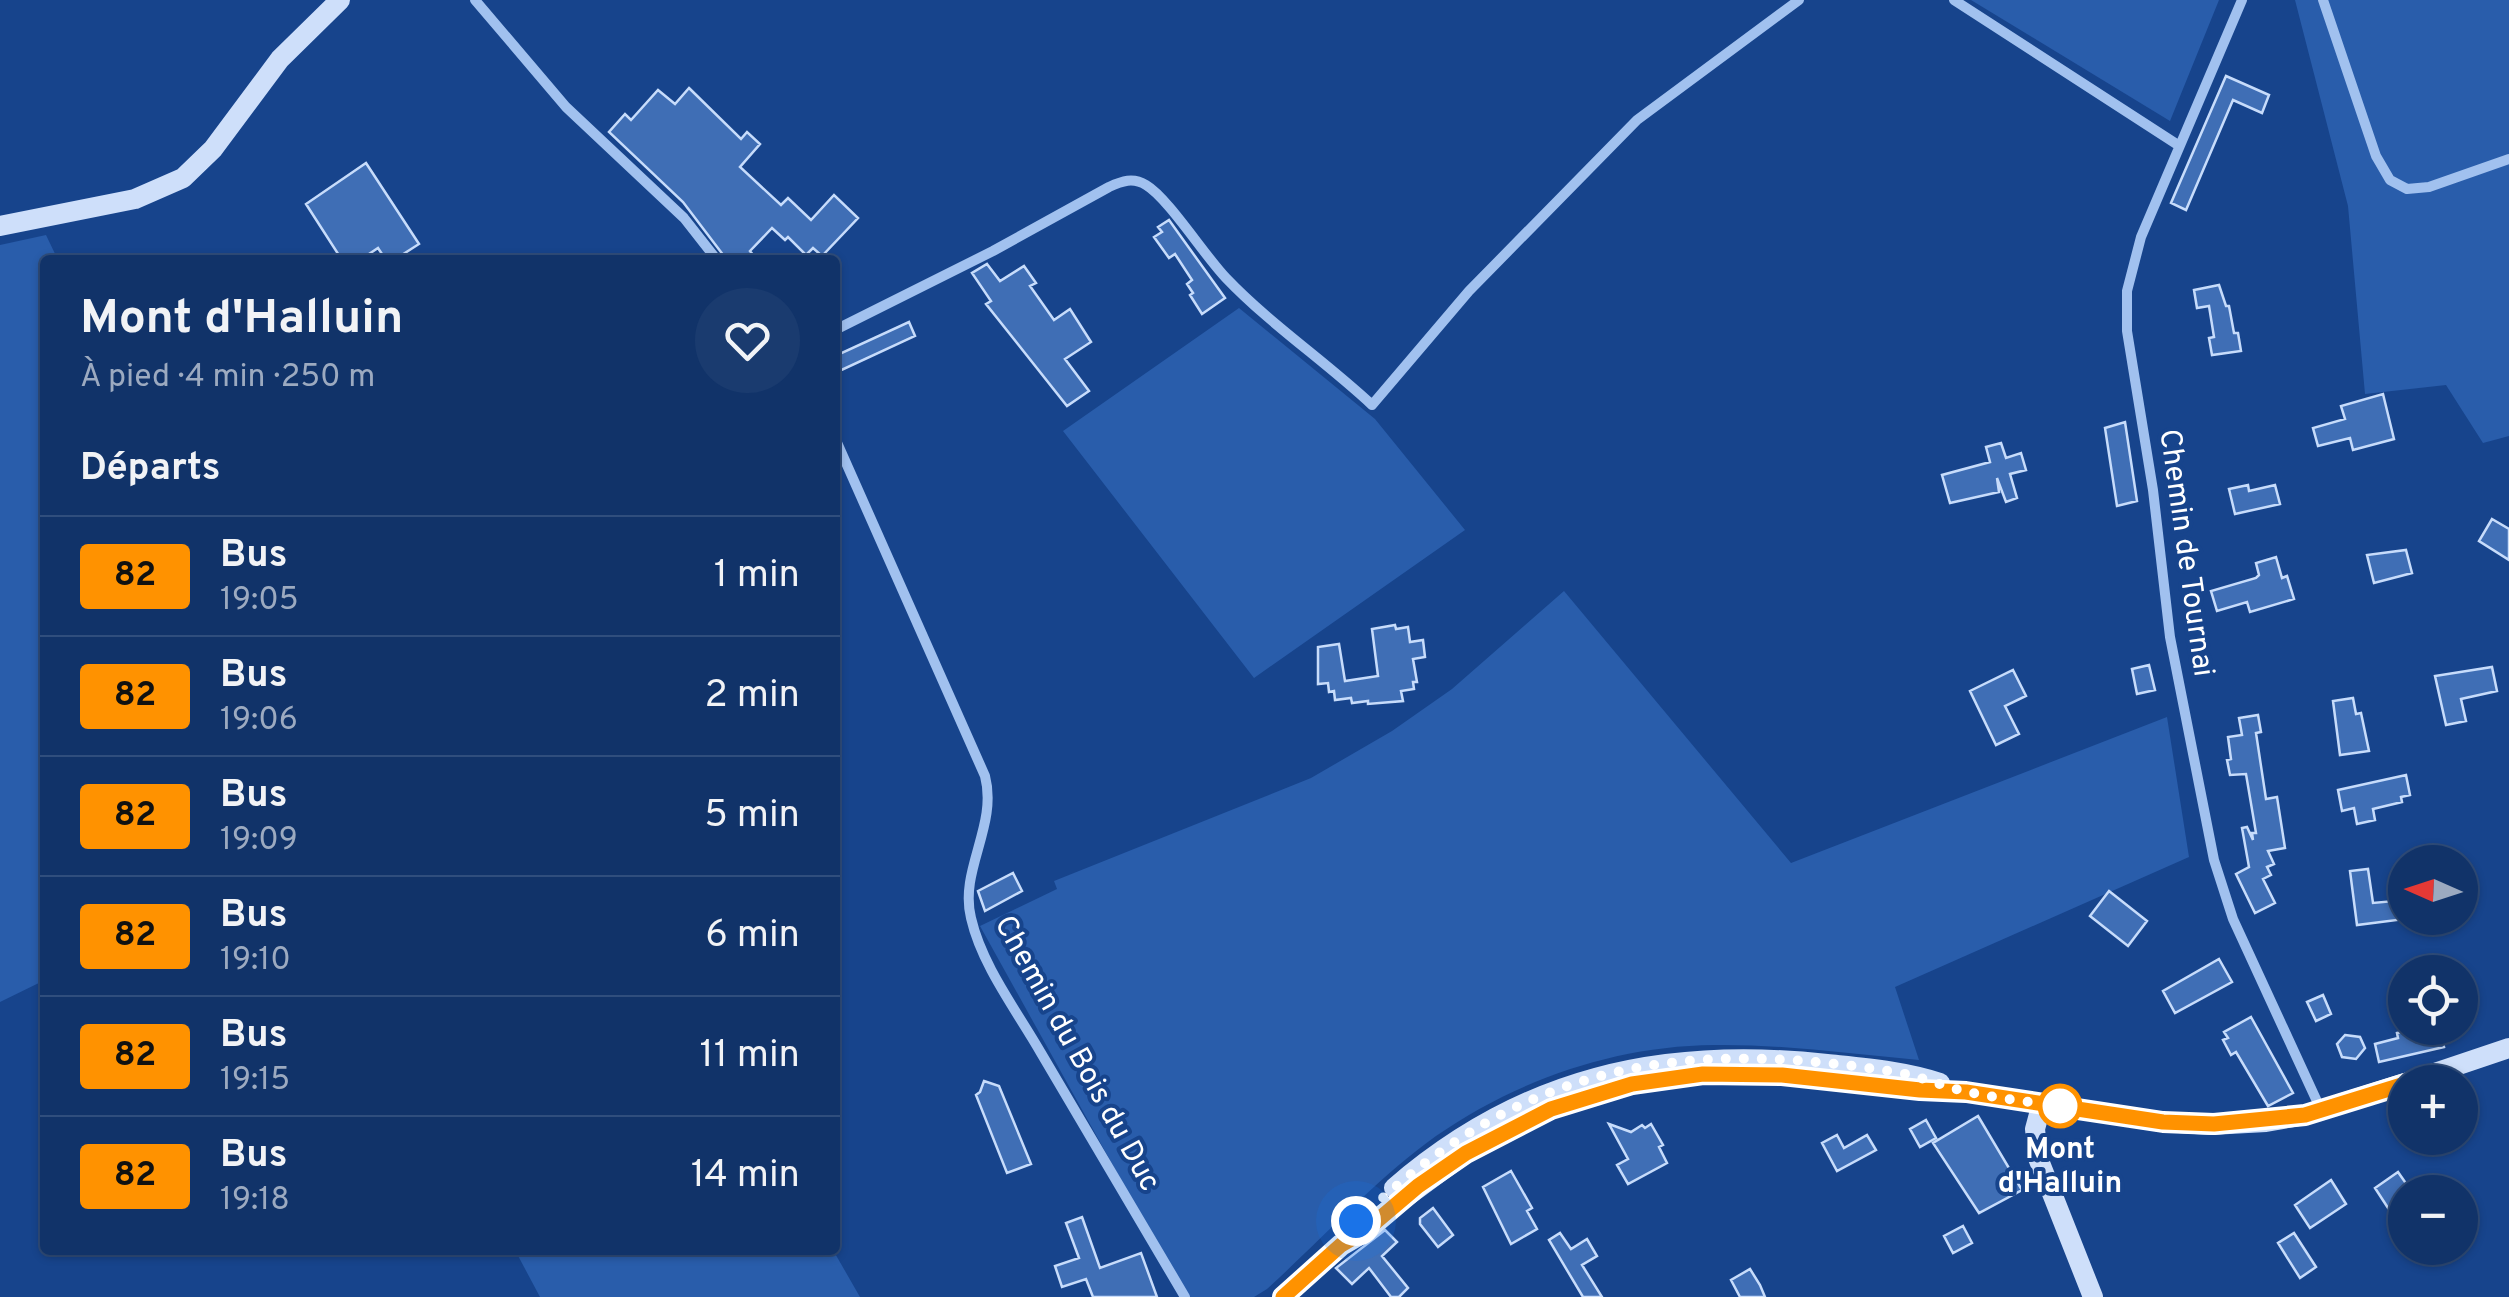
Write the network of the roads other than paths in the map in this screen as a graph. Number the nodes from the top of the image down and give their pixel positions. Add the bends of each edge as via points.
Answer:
1 (340, 0) edge
2 (475, 0) edge
3 (1799, 0) edge
4 (1954, 0) edge
5 (2242, 0) edge
6 (2323, 0) edge
7 (2178, 145) junction
8 (2509, 159) edge
9 (0, 226) edge
10 (713, 255) edge
11 (840, 328) edge
12 (840, 449) edge
13 (2509, 1048) edge
14 (2459, 1065) edge
15 (2388, 1089) edge
16 (2042, 1103) junction
17 (2322, 1110) junction
18 (1185, 1297) edge
19 (1283, 1297) edge
20 (2093, 1297) edge

1 - 9 main road via 280,59 192,171 147,195
2 - 10 street via 573,115 684,218
3 - 11 street via 1637,120 1469,291 1372,405 1240,292 1140,182 1109,187
4 - 7 street
5 - 7 street, Chemin de Tournai
6 - 8 street via 2390,180 2406,188 2429,187
7 - 17 street, Chemin de Tournai via 2134,256 2126,309 2170,637 2219,879
12 - 18 street, Chemin du Bois du Duc via 985,776 989,809 968,894 974,928
13 - 14 main road
15 - 17 main road
16 - 17 main road via 2190,1124 2266,1122
16 - 19 main road via 1894,1072 1763,1058 1685,1059 1612,1072 1518,1107 1461,1138 1356,1221 1341,1245
16 - 20 main road via 2035,1129 2038,1158

